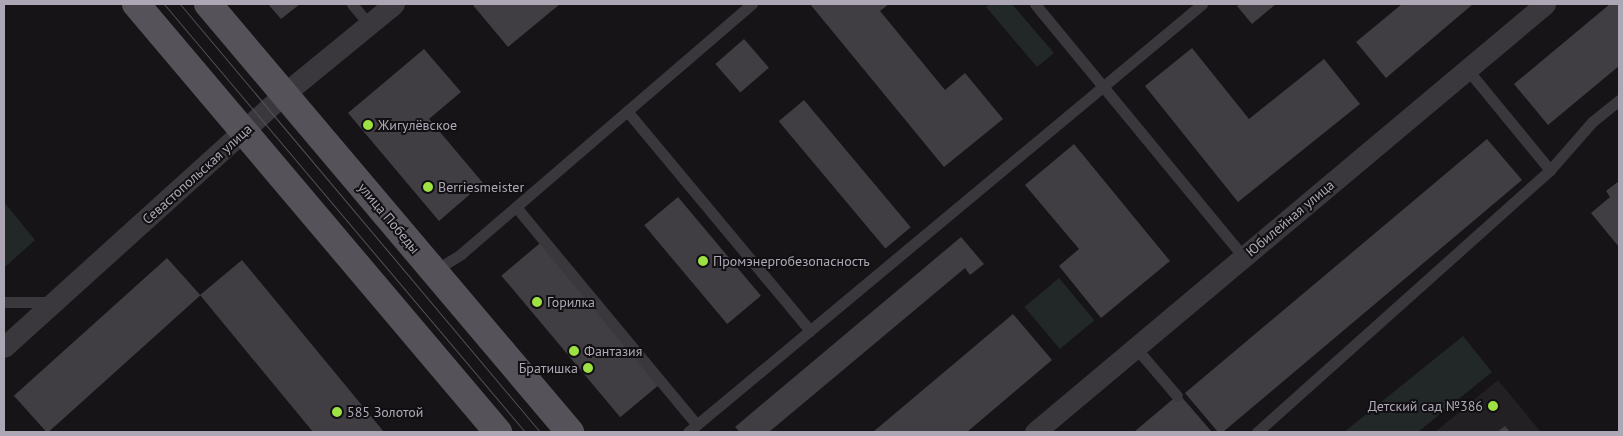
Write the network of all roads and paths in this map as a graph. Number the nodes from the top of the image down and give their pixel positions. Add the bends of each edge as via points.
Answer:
1 (136, 4) edge
2 (208, 4) edge
3 (352, 4) edge
4 (394, 4) edge
5 (752, 4) edge
6 (1035, 4) edge
7 (1202, 4) edge
8 (1545, 4) edge
9 (369, 24) junction
10 (1467, 69) junction
11 (1104, 88) junction
12 (284, 94) junction
13 (1619, 100) edge
14 (628, 111) junction
15 (244, 131) junction
16 (1550, 170) junction
17 (516, 207) junction
18 (1243, 256) junction
19 (434, 271) junction
20 (4, 302) edge
21 (58, 302) junction
22 (810, 331) junction
23 (4, 347) edge
24 (1136, 348) junction
25 (1176, 396) dead end
26 (693, 428) edge
27 (498, 432) edge
28 (570, 432) edge
29 (1035, 432) edge
30 (1256, 432) edge

1 - 15 main road
2 - 12 main road, улица Победы
3 - 9 lane
4 - 9 street, Севастопольская улица
5 - 14 lane
6 - 11 lane
7 - 11 lane
8 - 10 street, Юбилейная улица
9 - 12 street, Севастопольская улица
10 - 16 lane
10 - 18 street, Юбилейная улица
11 - 18 lane
11 - 22 lane
12 - 15 street, Севастопольская улица
12 - 19 main road, улица Победы
13 - 16 lane via 1592,122
14 - 17 lane
14 - 22 lane
15 - 21 street, Севастопольская улица
15 - 27 main road
16 - 30 lane
17 - 19 lane via 461,254
17 - 26 lane
18 - 24 street, Юбилейная улица
19 - 28 main road, улица Победы
20 - 21 lane
21 - 23 street, Севастопольская улица
22 - 26 lane
24 - 25 lane
24 - 29 street, Юбилейная улица

